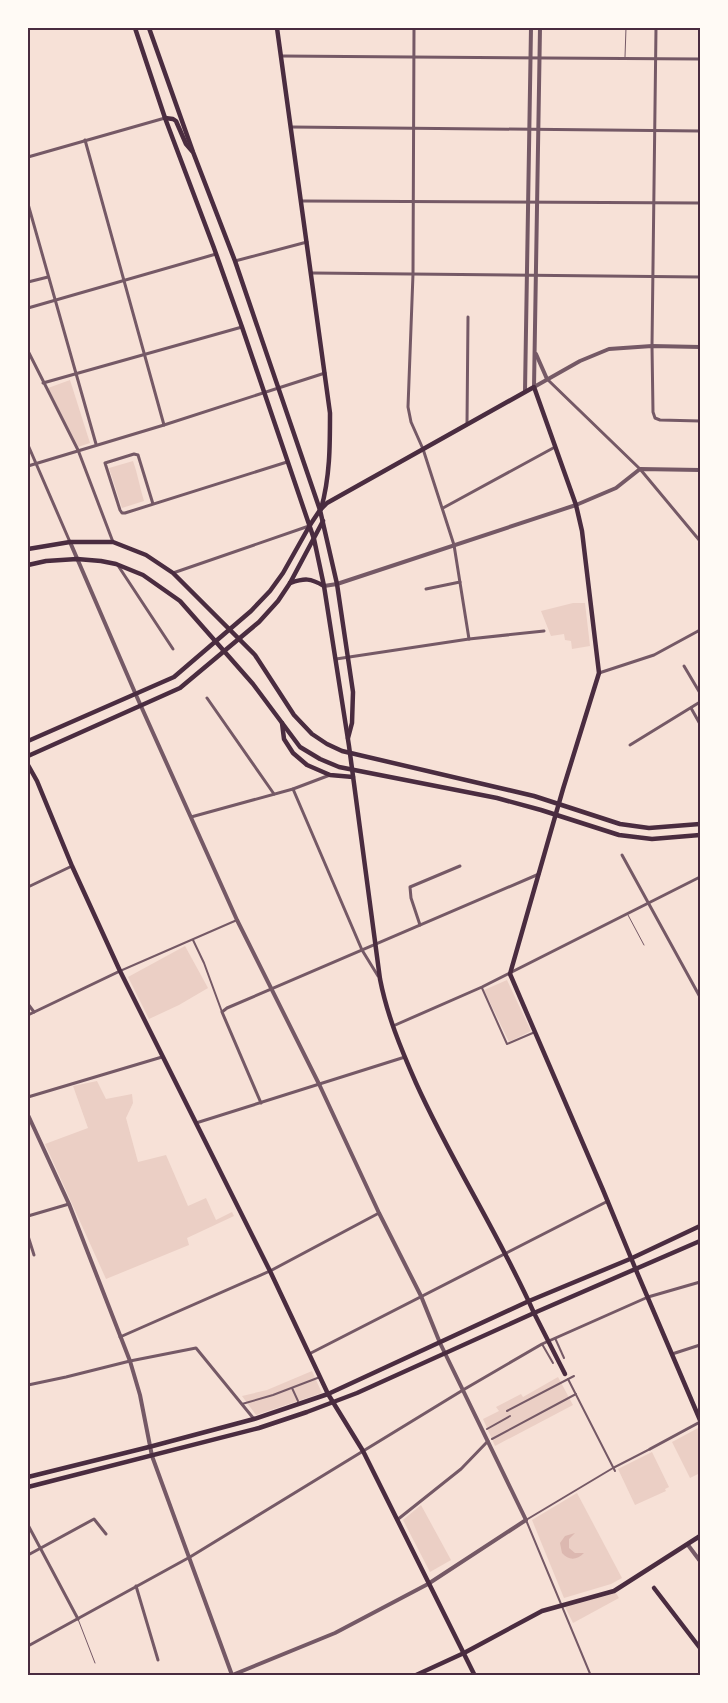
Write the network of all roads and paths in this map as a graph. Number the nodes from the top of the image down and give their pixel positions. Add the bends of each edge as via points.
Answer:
1 (135, 28) edge
2 (149, 28) edge
3 (277, 28) edge
4 (414, 28) edge
5 (531, 28) edge
6 (540, 28) edge
7 (626, 28) edge
8 (656, 28) edge
9 (281, 56) junction
10 (414, 57) junction
11 (531, 58) junction
12 (539, 58) junction
13 (625, 59) junction
14 (655, 59) junction
15 (700, 59) edge
16 (165, 118) junction
17 (291, 127) junction
18 (413, 128) junction
19 (529, 130) junction
20 (538, 130) junction
21 (655, 130) junction
22 (700, 131) edge
23 (85, 140) junction
24 (193, 152) junction
25 (28, 157) edge
26 (302, 201) junction
27 (414, 202) junction
28 (528, 202) junction
29 (537, 202) junction
30 (654, 203) junction
31 (700, 203) edge
32 (28, 204) edge
33 (30, 219) edge
34 (307, 242) junction
35 (216, 254) junction
36 (235, 262) junction
37 (312, 273) junction
38 (413, 274) junction
39 (527, 275) junction
40 (536, 275) junction
41 (653, 276) junction
42 (48, 277) junction
43 (700, 277) edge
44 (123, 280) junction
45 (28, 282) edge
46 (55, 300) junction
47 (28, 308) edge
48 (468, 317) dead end
49 (242, 327) junction
50 (652, 346) junction
51 (700, 347) edge
52 (28, 351) edge
53 (534, 351) junction
54 (144, 355) junction
55 (326, 372) junction
56 (76, 374) junction
57 (547, 379) junction
58 (43, 383) junction
59 (534, 386) junction
60 (279, 387) junction
61 (264, 392) junction
62 (525, 392) junction
63 (700, 421) edge
64 (467, 424) junction
65 (164, 425) junction
66 (96, 444) junction
67 (28, 445) edge
68 (555, 447) junction
69 (423, 449) junction
70 (78, 450) junction
71 (287, 462) junction
72 (35, 463) junction
73 (28, 466) edge
74 (640, 469) junction
75 (700, 470) edge
76 (153, 504) junction
77 (576, 505) junction
78 (443, 508) junction
79 (320, 510) junction
80 (323, 521) junction
81 (310, 526) junction
82 (314, 539) junction
83 (700, 541) edge
84 (70, 542) junction
85 (113, 542) junction
86 (454, 545) junction
87 (28, 549) edge
88 (76, 559) junction
89 (116, 564) junction
90 (28, 566) edge
91 (173, 573) junction
92 (460, 582) junction
93 (290, 584) junction
94 (337, 584) junction
95 (324, 586) junction
96 (426, 589) dead end
97 (700, 630) edge
98 (544, 631) dead end
99 (470, 639) junction
100 (173, 649) dead end
101 (348, 657) junction
102 (335, 659) junction
103 (684, 666) dead end
104 (599, 673) junction
105 (700, 693) edge
106 (136, 695) junction
107 (207, 698) dead end
108 (700, 702) edge
109 (141, 706) junction
110 (691, 708) junction
111 (282, 723) junction
112 (700, 724) edge
113 (348, 740) junction
114 (28, 742) edge
115 (630, 745) dead end
116 (28, 756) edge
117 (28, 765) edge
118 (330, 775) junction
119 (353, 776) junction
120 (294, 789) junction
121 (274, 794) junction
122 (191, 817) junction
123 (700, 824) edge
124 (700, 835) edge
125 (622, 855) dead end
126 (72, 866) junction
127 (460, 866) dead end
128 (540, 873) junction
129 (700, 877) edge
130 (28, 887) edge
131 (649, 904) junction
132 (628, 915) junction
133 (237, 920) junction
134 (420, 925) junction
135 (192, 939) junction
136 (377, 943) junction
137 (644, 945) dead end
138 (362, 950) junction
139 (120, 972) junction
140 (510, 974) junction
141 (380, 979) junction
142 (482, 987) junction
143 (271, 989) junction
144 (700, 997) edge
145 (28, 1004) edge
146 (34, 1012) junction
147 (222, 1012) junction
148 (28, 1015) edge
149 (393, 1026) junction
150 (535, 1032) junction
151 (162, 1057) junction
152 (405, 1057) junction
153 (319, 1084) junction
154 (28, 1098) edge
155 (261, 1103) junction
156 (28, 1114) edge
157 (196, 1123) junction
158 (608, 1201) junction
159 (69, 1204) junction
160 (379, 1213) junction
161 (28, 1216) edge
162 (700, 1226) edge
163 (28, 1236) edge
164 (700, 1241) edge
165 (505, 1253) junction
166 (34, 1255) dead end
167 (630, 1259) junction
168 (636, 1270) junction
169 (270, 1271) junction
170 (700, 1282) edge
171 (421, 1296) junction
172 (648, 1297) junction
173 (529, 1301) junction
174 (534, 1313) junction
175 (120, 1337) junction
176 (555, 1338) junction
177 (548, 1341) junction
178 (440, 1343) junction
179 (542, 1344) junction
180 (700, 1345) edge
181 (308, 1354) junction
182 (444, 1354) junction
183 (672, 1354) junction
184 (564, 1358) dead end
185 (130, 1361) junction
186 (552, 1364) dead end
187 (565, 1374) dead end
188 (574, 1376) dead end
189 (320, 1377) junction
190 (568, 1379) junction
191 (28, 1384) edge
192 (292, 1388) junction
193 (463, 1390) junction
194 (328, 1394) junction
195 (576, 1394) junction
196 (298, 1401) dead end
197 (333, 1402) junction
198 (242, 1404) junction
199 (507, 1411) dead end
200 (510, 1416) dead end
201 (254, 1419) junction
202 (700, 1421) edge
203 (487, 1429) dead end
204 (490, 1440) junction
205 (149, 1447) junction
206 (650, 1449) joint
207 (363, 1452) junction
208 (152, 1456) junction
209 (613, 1468) junction
210 (615, 1471) dead end
211 (28, 1477) edge
212 (28, 1487) edge
213 (397, 1520) junction
214 (526, 1520) junction
215 (28, 1525) edge
216 (106, 1534) dead end
217 (700, 1536) edge
218 (688, 1545) junction
219 (40, 1548) junction
220 (28, 1555) edge
221 (190, 1557) junction
222 (700, 1560) edge
223 (428, 1584) junction
224 (136, 1586) junction
225 (654, 1588) dead end
226 (562, 1605) junction
227 (78, 1619) junction
228 (28, 1646) edge
229 (700, 1648) edge
230 (464, 1653) junction
231 (158, 1660) dead end
232 (95, 1662) dead end
233 (231, 1675) edge
234 (414, 1676) edge
235 (474, 1676) edge
236 (591, 1676) edge

1 - 16 main road
2 - 24 main road
3 - 9 main road
4 - 10 street
5 - 11 street
6 - 12 street
7 - 13 lane
8 - 14 street
9 - 10 street
9 - 17 main road
10 - 11 street
10 - 18 street
11 - 12 street
11 - 19 street
12 - 13 street
12 - 20 street
13 - 14 street
14 - 15 street
14 - 21 street
16 - 23 street
16 - 24 main road via 176,121
16 - 35 main road
17 - 18 street
17 - 26 main road
18 - 19 street
18 - 27 street
19 - 20 street
19 - 28 street
20 - 21 street
20 - 29 street
21 - 22 street
21 - 30 street
23 - 25 street
23 - 44 street
24 - 36 main road
26 - 27 street
26 - 34 main road
27 - 28 street
27 - 38 street
28 - 29 street
28 - 39 street
29 - 30 street
29 - 40 street
30 - 31 street
30 - 41 street
32 - 33 street
33 - 42 street
34 - 36 street
34 - 37 main road
35 - 44 street
35 - 49 main road
36 - 60 main road
37 - 38 street
37 - 55 main road
38 - 39 street
38 - 69 street via 408,407
39 - 40 street
39 - 62 street
40 - 41 street
40 - 53 street
41 - 43 street
41 - 50 street
42 - 45 street
42 - 46 street
44 - 46 street
44 - 54 street
46 - 47 street
46 - 56 street
48 - 64 street
49 - 54 street
49 - 61 main road
50 - 51 street
50 - 57 street via 609,349
50 - 63 street via 655,418
52 - 58 street
53 - 57 street
53 - 59 street
54 - 56 street
54 - 65 street
55 - 60 street
55 - 79 main road via 330,455 327,488
56 - 58 street
56 - 66 street
57 - 59 street
57 - 74 street
58 - 70 street
59 - 62 main road
59 - 68 main road
60 - 61 street
60 - 79 main road
61 - 65 street
61 - 71 main road
62 - 64 main road
64 - 69 main road
65 - 66 street
66 - 70 street
67 - 72 street
68 - 77 main road
68 - 78 street
69 - 78 street
69 - 79 main road
70 - 72 street
70 - 85 street
71 - 76 street
71 - 81 main road
72 - 73 street
72 - 84 street
74 - 75 street
74 - 77 street via 616,488
74 - 83 street
76 - 76 street via 122,513 105,463 134,454 139,457
77 - 86 street
77 - 104 main road
78 - 86 street
79 - 80 main road
79 - 81 main road
80 - 82 main road
80 - 94 main road
81 - 82 main road
81 - 91 street
81 - 106 main road via 283,573 251,612 174,677
82 - 93 main road
82 - 95 main road
84 - 85 main road
84 - 87 main road
84 - 88 street
85 - 91 main road via 146,555
86 - 92 street
86 - 94 street
88 - 89 main road
88 - 90 main road
88 - 106 street
89 - 100 street
89 - 111 main road via 143,575 180,601 253,684
91 - 123 main road via 255,655 294,715 327,744 342,751 534,796 620,824 649,828
92 - 96 street
92 - 99 street
93 - 95 main road via 302,579
93 - 109 main road via 258,622 180,688
94 - 95 street
94 - 101 main road
95 - 102 main road
97 - 104 street via 654,655
98 - 99 street
99 - 101 street
101 - 102 street
101 - 113 main road via 353,692
102 - 113 main road
103 - 105 street
104 - 128 main road
106 - 109 street
106 - 114 main road
107 - 121 street
108 - 110 street
109 - 116 main road
109 - 122 street
110 - 112 street
110 - 115 street
111 - 118 main road via 284,739 293,753 307,765
111 - 124 main road via 300,747 339,766 497,798 619,835 652,839
113 - 119 main road
117 - 126 main road
118 - 119 main road
118 - 120 street
119 - 136 main road
120 - 121 street
120 - 138 street
121 - 122 street
122 - 133 street
125 - 131 street
126 - 130 street
126 - 139 main road
127 - 134 street via 410,887 410,898
128 - 134 street
128 - 140 main road
129 - 131 street
131 - 132 street
131 - 144 street
132 - 137 lane
132 - 140 street
133 - 135 street
133 - 143 street
134 - 136 street
135 - 139 street
135 - 147 street
136 - 138 street
136 - 141 main road
138 - 141 street
138 - 143 street
139 - 146 street
139 - 151 main road
140 - 142 street
140 - 150 main road
141 - 149 main road
142 - 149 street
142 - 150 street via 507,1044
143 - 147 street
143 - 153 street
145 - 146 street
146 - 148 street
147 - 155 street
149 - 152 main road
150 - 158 main road
151 - 154 street
151 - 157 main road
152 - 153 street
152 - 165 main road via 437,1128
153 - 155 street
153 - 160 street
155 - 157 street
156 - 159 street
157 - 169 main road
158 - 165 street
158 - 167 main road
159 - 161 street
159 - 175 street
160 - 169 street
160 - 171 street
162 - 167 main road
163 - 166 street
164 - 168 main road
165 - 171 street
165 - 173 main road
167 - 168 main road
167 - 173 main road
168 - 172 main road
168 - 174 main road
169 - 175 street
169 - 181 main road
170 - 172 street
171 - 178 street
171 - 181 street
172 - 176 street
172 - 183 main road
173 - 174 main road
173 - 178 main road
174 - 177 main road
174 - 182 main road
175 - 185 street
176 - 177 street
176 - 184 street
177 - 179 street
177 - 187 main road
178 - 182 street
178 - 194 main road
179 - 186 street
179 - 193 street
180 - 183 street
181 - 189 main road
182 - 193 street
182 - 197 main road
183 - 202 main road
185 - 191 street
185 - 198 street via 196,1348
185 - 205 street
188 - 190 street
189 - 192 street
189 - 194 main road
190 - 195 street
190 - 199 street
192 - 196 street
192 - 198 street
193 - 204 street
193 - 207 street
194 - 197 main road
194 - 201 main road
195 - 204 street
195 - 209 street
197 - 207 main road
197 - 208 main road via 259,1428
198 - 201 street
200 - 203 street
201 - 205 main road
202 - 206 street
204 - 213 street via 461,1469
204 - 214 street
205 - 208 street
205 - 211 main road
206 - 209 street
207 - 213 main road
207 - 221 street
208 - 212 main road
208 - 221 street
209 - 210 street
209 - 214 street
213 - 223 main road
214 - 223 street
214 - 226 street
215 - 219 street
216 - 219 street via 94,1519
217 - 218 main road
218 - 222 street
218 - 226 main road via 614,1591
219 - 220 street
219 - 227 street
221 - 224 street
221 - 233 street
223 - 230 main road
223 - 233 street via 334,1633
224 - 227 street
224 - 231 street
225 - 229 main road
226 - 230 main road via 542,1611
226 - 236 street
227 - 228 street
227 - 232 lane
230 - 234 main road
230 - 235 main road

